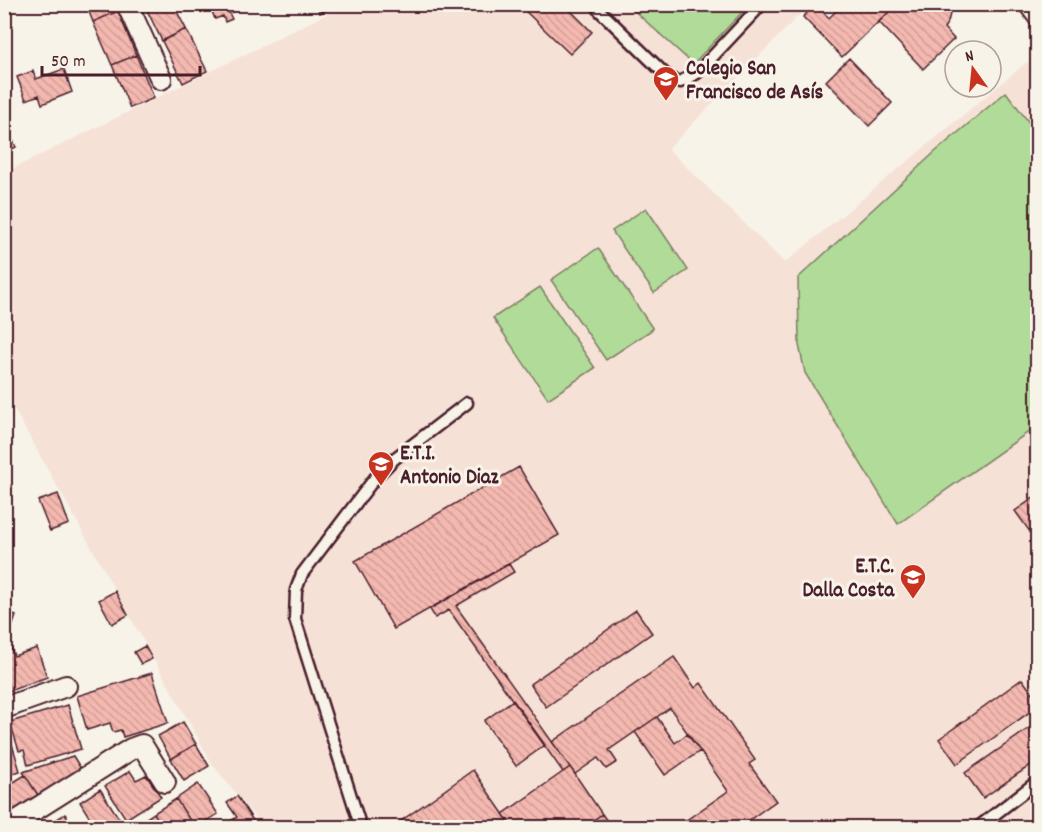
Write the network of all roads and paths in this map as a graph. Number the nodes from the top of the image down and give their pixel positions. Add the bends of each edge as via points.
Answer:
1 (127, 4) edge
2 (596, 4) edge
3 (762, 4) edge
4 (1029, 4) edge
5 (1038, 16) edge
6 (161, 79) dead end
7 (467, 404) dead end
8 (66, 686) dead end
9 (4, 708) edge
10 (1038, 780) edge
11 (165, 782) dead end
12 (6, 828) edge
13 (361, 828) edge
14 (977, 828) edge

1 - 6 street
2 - 3 lane via 669,78 680,82 697,73
4 - 5 street
7 - 13 lane via 375,478 302,574 296,590 296,619
8 - 9 street
10 - 14 lane
11 - 12 street via 142,745

